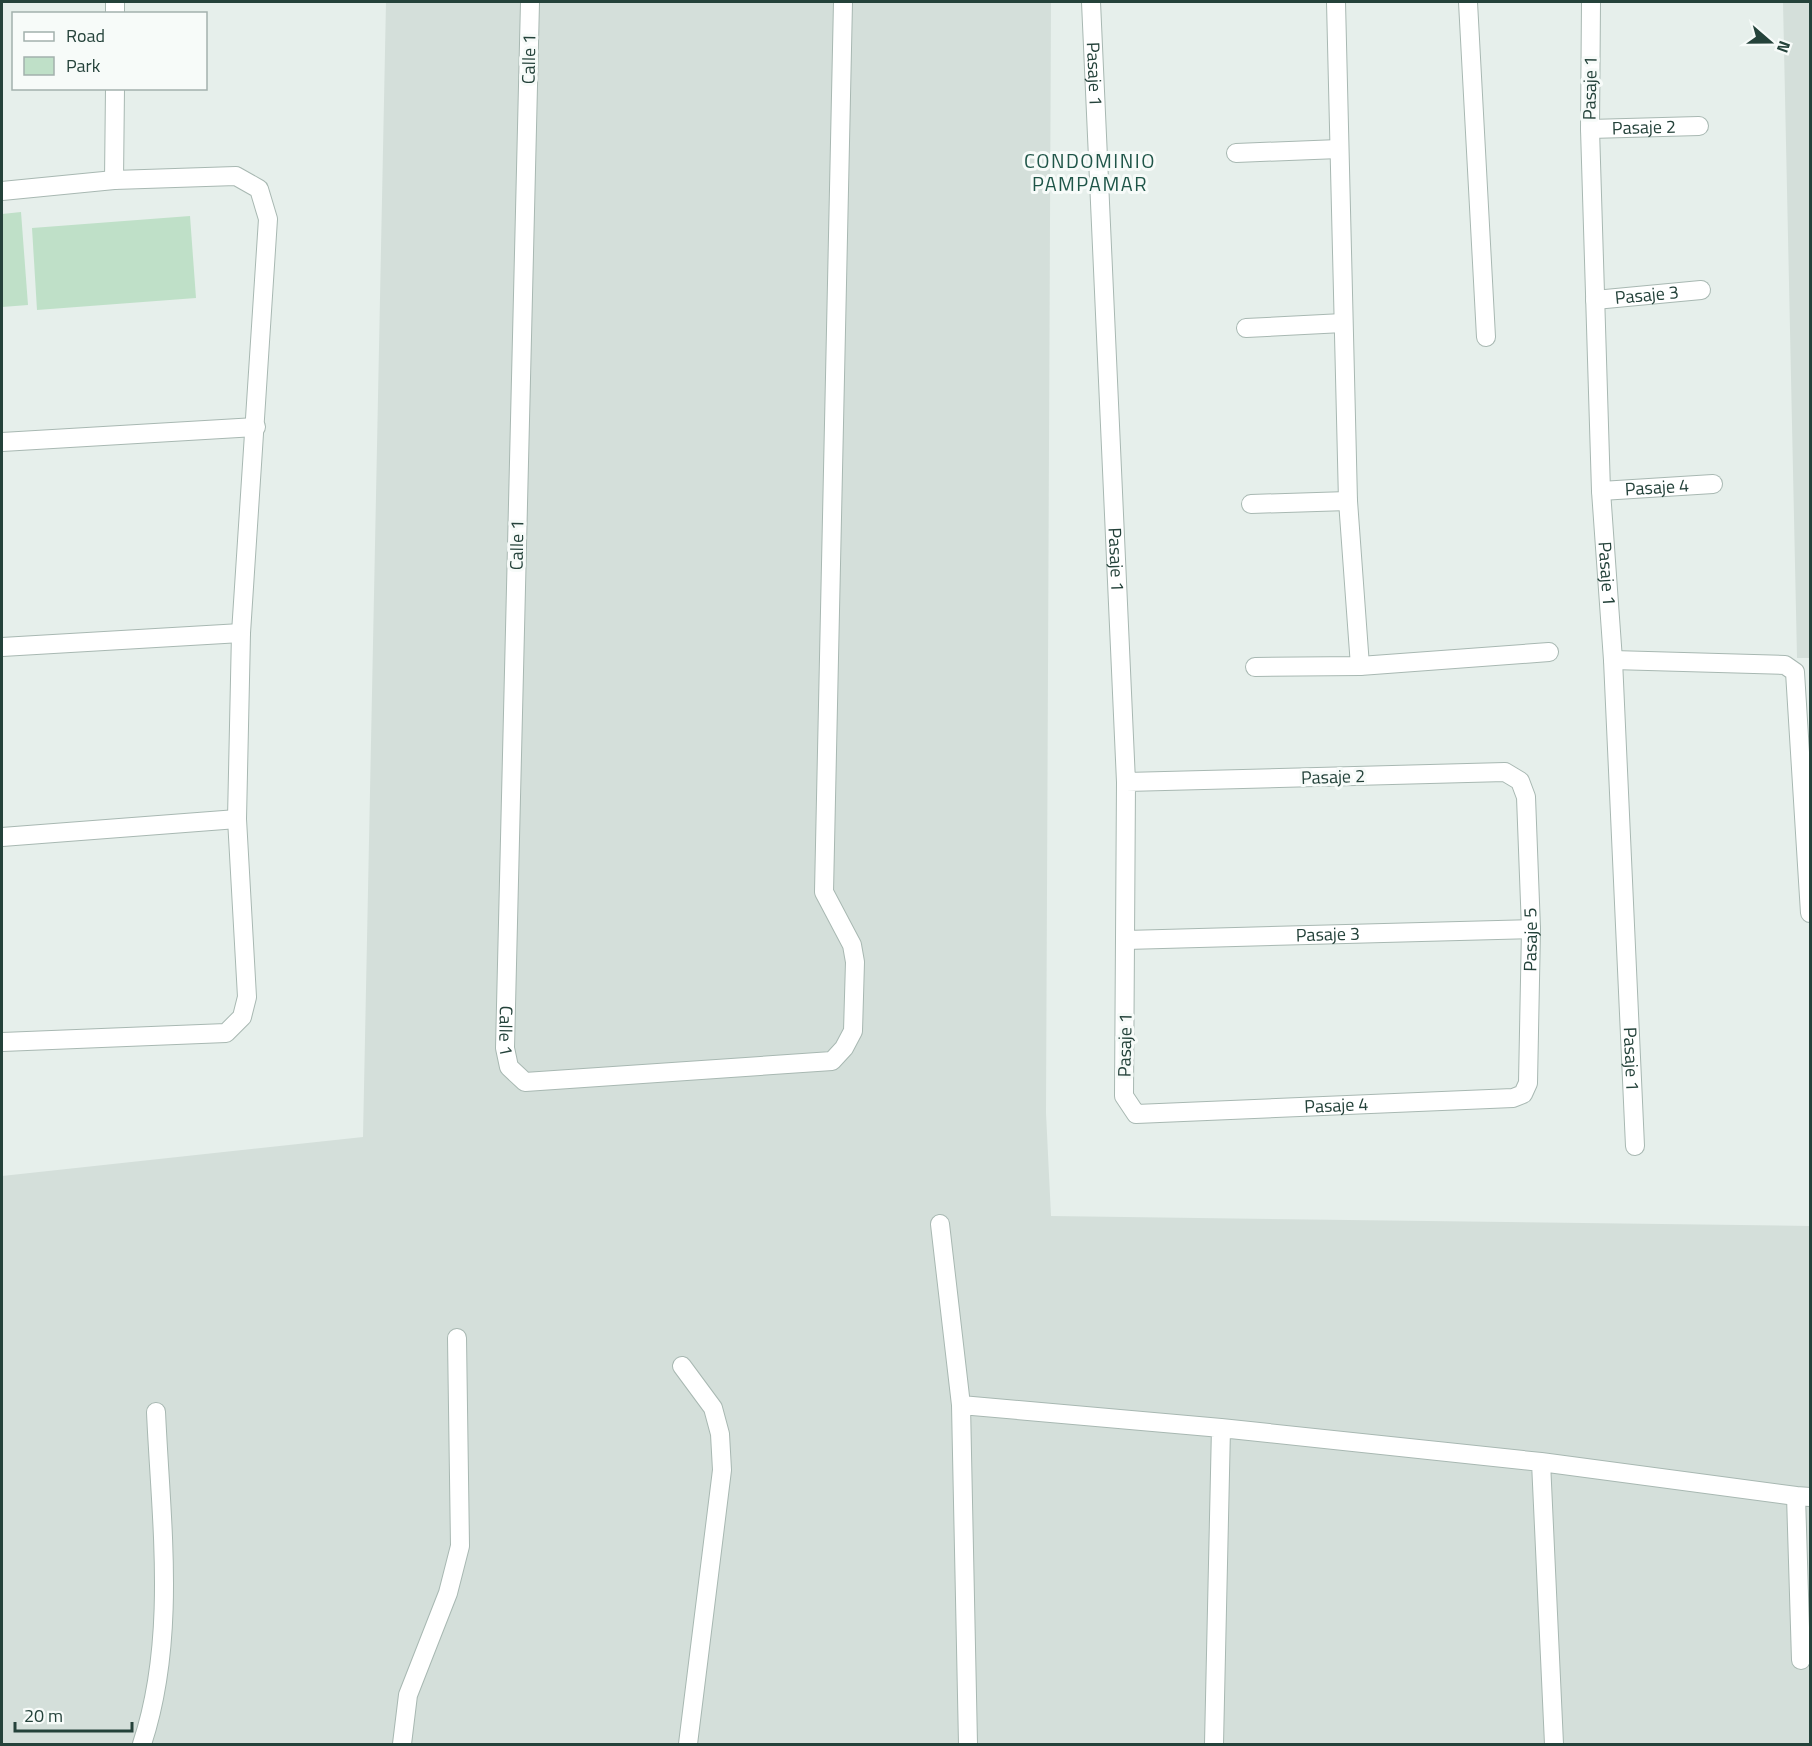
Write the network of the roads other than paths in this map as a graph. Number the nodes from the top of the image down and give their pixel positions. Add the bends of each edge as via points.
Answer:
1 (530, 2) edge
2 (843, 2) edge
3 (1091, 2) edge
4 (1336, 2) edge
5 (1468, 2) edge
6 (1591, 2) edge
7 (115, 90) edge
8 (1699, 126) dead end
9 (1590, 129) junction
10 (1339, 149) junction
11 (1236, 153) dead end
12 (114, 180) junction
13 (2, 191) edge
14 (1701, 290) dead end
15 (1595, 300) junction
16 (1343, 323) junction
17 (1246, 328) dead end
18 (1486, 337) dead end
19 (256, 427) junction
20 (2, 442) edge
21 (1713, 484) dead end
22 (1600, 491) junction
23 (1348, 501) junction
24 (1251, 504) dead end
25 (241, 633) junction
26 (2, 647) edge
27 (1549, 652) dead end
28 (1613, 660) junction
29 (1360, 666) junction
30 (1255, 667) dead end
31 (1126, 782) junction
32 (1526, 797) joint
33 (237, 819) junction
34 (2, 837) edge
35 (1810, 913) edge
36 (1531, 929) junction
37 (1126, 940) junction
38 (2, 1041) edge
39 (1528, 1083) joint
40 (1136, 1114) joint
41 (1635, 1146) dead end
42 (940, 1224) dead end
43 (457, 1338) dead end
44 (682, 1366) dead end
45 (961, 1405) junction
46 (156, 1412) dead end
47 (1221, 1428) junction
48 (1541, 1462) junction
49 (1803, 1496) edge
50 (1801, 1660) dead end
51 (142, 1744) edge
52 (402, 1744) edge
53 (688, 1744) edge
54 (968, 1744) edge
55 (1214, 1744) edge
56 (1554, 1744) edge

1 - 2 street, Calle 1 via 505,1048 509,1067 525,1082 832,1061 853,1031 852,945 824,892
3 - 31 street, Pasaje 1
4 - 10 street
5 - 18 street
6 - 9 street, Pasaje 1
7 - 12 street
8 - 9 street, Pasaje 2
9 - 15 street, Pasaje 1
10 - 11 street
10 - 16 street
12 - 13 street
12 - 19 street via 236,176 259,189 268,219
14 - 15 street, Pasaje 3
15 - 22 street, Pasaje 1
16 - 17 street
16 - 23 street
19 - 20 street
19 - 25 street
21 - 22 street, Pasaje 4
22 - 28 street, Pasaje 1
23 - 24 street
23 - 29 street
25 - 26 street
25 - 33 street
27 - 29 street
28 - 35 street via 1785,665 1794,672
28 - 41 street, Pasaje 1
29 - 30 street
31 - 32 street, Pasaje 2 via 1505,772 1520,781
31 - 37 street, Pasaje 1
32 - 36 street, Pasaje 5
33 - 34 street
33 - 38 street via 247,997 242,1017 226,1033
36 - 37 street, Pasaje 3
36 - 39 street, Pasaje 5
37 - 40 street, Pasaje 1 via 1124,1096
39 - 40 street, Pasaje 4 via 1523,1094 1513,1098
42 - 45 street
43 - 52 street via 460,1546 448,1593 408,1695
44 - 53 street via 713,1408 720,1434 722,1470
45 - 47 street
45 - 54 street
46 - 51 street via 164,1581 162,1652
47 - 48 street
47 - 55 street
48 - 49 street
48 - 56 street
49 - 50 street

